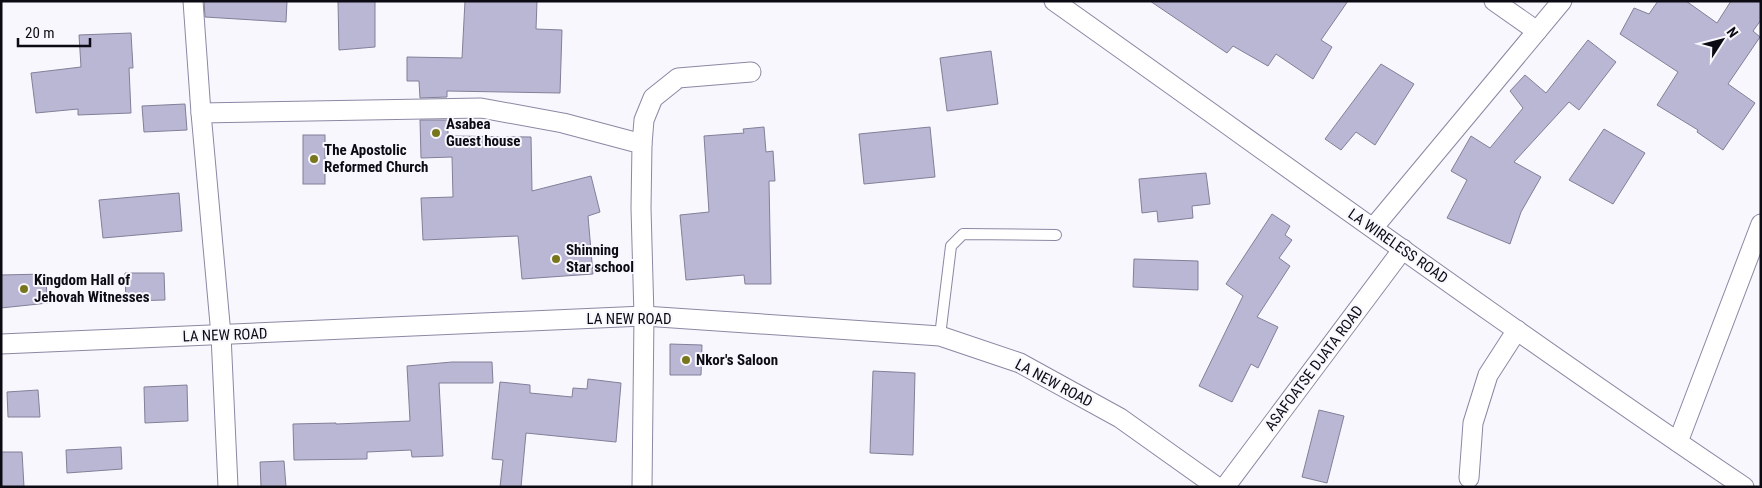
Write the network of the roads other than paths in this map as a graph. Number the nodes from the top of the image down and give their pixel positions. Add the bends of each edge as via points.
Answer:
1 (193, 1) edge
2 (1054, 1) edge
3 (1494, 1) edge
4 (1562, 1) edge
5 (1537, 32) junction
6 (751, 72) dead end
7 (201, 113) junction
8 (642, 144) junction
9 (1761, 224) edge
10 (1373, 228) junction
11 (1056, 236) dead end
12 (1403, 249) junction
13 (644, 316) junction
14 (1517, 330) junction
15 (221, 335) junction
16 (940, 336) junction
17 (1, 344) edge
18 (1678, 442) junction
19 (1468, 478) dead end
20 (228, 487) edge
21 (642, 487) edge
22 (1217, 487) edge
23 (1225, 487) edge
24 (1744, 487) edge

1 - 7 street
2 - 10 street, LA WIRELESS ROAD
3 - 5 street
4 - 5 street
5 - 10 street
6 - 8 street via 678,78 653,98 644,120
7 - 8 street via 481,108 563,123
7 - 15 street
8 - 13 street
9 - 18 street
10 - 12 street, LA WIRELESS ROAD
11 - 16 lane via 963,234 951,246
12 - 14 street, LA WIRELESS ROAD
12 - 23 street, ASAFOATSE DJATA ROAD
13 - 15 street, LA NEW ROAD
13 - 16 street, LA NEW ROAD
13 - 21 street
14 - 18 street, LA WIRELESS ROAD
14 - 19 street via 1488,375 1473,423
15 - 17 street, LA NEW ROAD
15 - 20 street
16 - 22 street, LA NEW ROAD via 1020,363 1120,418
18 - 24 street, LA WIRELESS ROAD

